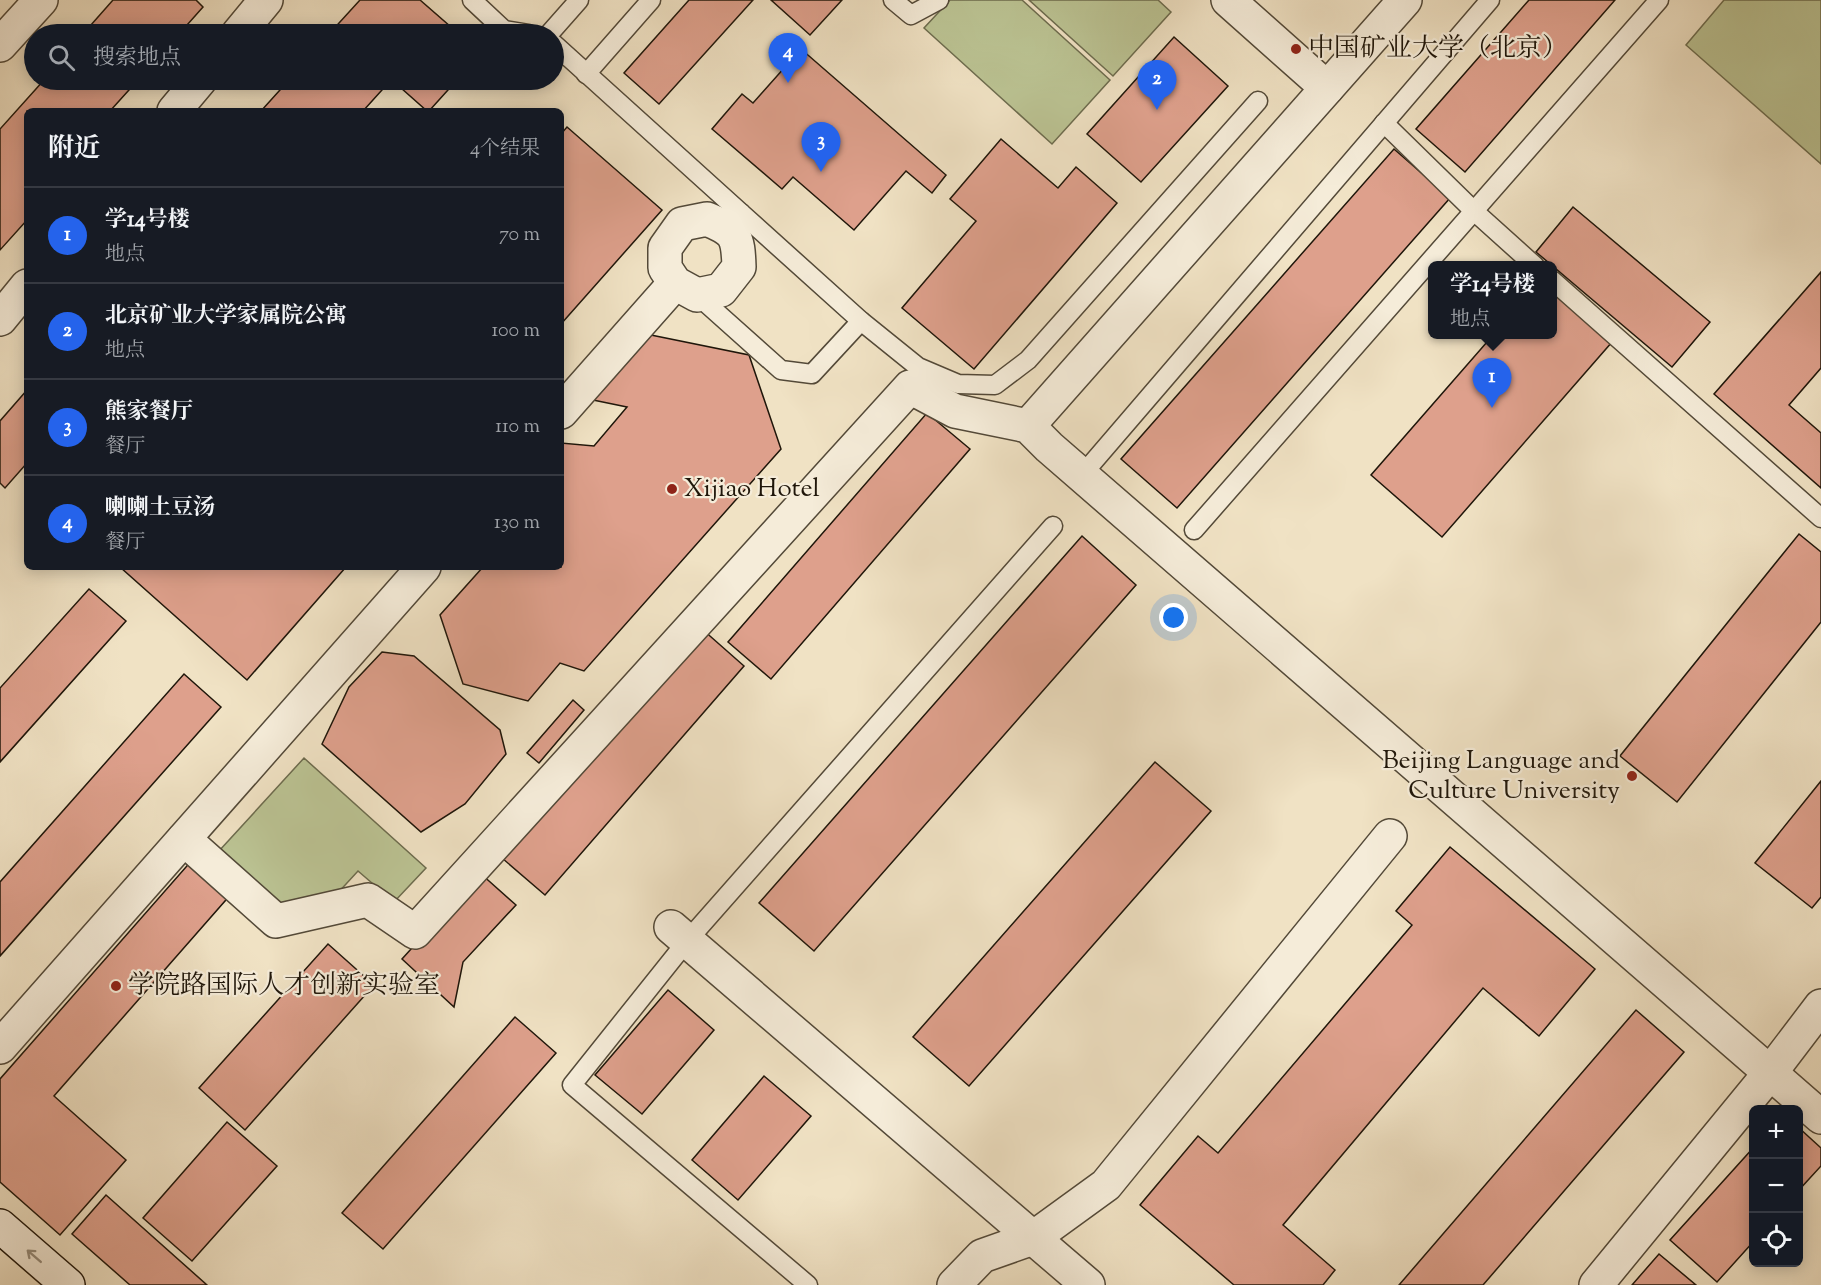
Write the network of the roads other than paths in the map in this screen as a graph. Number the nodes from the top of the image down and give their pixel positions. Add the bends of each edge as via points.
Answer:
1 (41, 0) edge
2 (266, 0) edge
3 (472, 0) edge
4 (579, 0) edge
5 (651, 0) edge
6 (893, 0) edge
7 (939, 0) edge
8 (1228, 0) edge
9 (1405, 0) edge
10 (1490, 0) edge
11 (1659, 0) edge
12 (246, 24) edge
13 (498, 24) edge
14 (558, 24) edge
15 (0, 45) edge
16 (564, 53) edge
17 (586, 74) junction
18 (1327, 88) junction
19 (192, 90) edge
20 (1258, 101) dead end
21 (177, 108) edge
22 (1384, 123) junction
23 (1475, 212) junction
24 (734, 220) junction
25 (1432, 261) edge
26 (1529, 261) edge
27 (1428, 265) edge
28 (1557, 284) edge
29 (686, 289) junction
30 (24, 290) edge
31 (0, 319) edge
32 (861, 321) junction
33 (564, 409) edge
34 (1028, 426) junction
35 (1082, 475) junction
36 (1821, 518) edge
37 (1053, 526) dead end
38 (1194, 530) dead end
39 (421, 570) edge
40 (1390, 836) dead end
41 (184, 839) junction
42 (679, 934) junction
43 (1821, 1006) edge
44 (0, 1047) edge
45 (1770, 1073) junction
46 (1821, 1117) edge
47 (0, 1226) edge
48 (1033, 1238) junction
49 (68, 1285) edge
50 (808, 1285) edge
51 (954, 1285) edge
52 (1088, 1285) edge
53 (1596, 1285) edge

1 - 15 street
2 - 12 street
3 - 13 lane
4 - 14 lane
5 - 17 lane
6 - 7 lane via 911,15
8 - 18 street
9 - 18 street
10 - 22 lane
11 - 23 lane
16 - 17 lane
17 - 24 lane
18 - 34 street
19 - 21 street
20 - 32 lane via 1028,360 995,385 958,384 918,367
22 - 23 lane
22 - 35 lane
23 - 25 lane
23 - 26 lane
24 - 29 street via 739,267 721,290
24 - 29 street via 707,219 682,224 665,248 666,268
24 - 32 lane
27 - 38 lane
28 - 36 lane
29 - 32 lane via 781,369 812,374
29 - 33 street
30 - 31 street
34 - 35 street
34 - 41 street via 955,411 910,387 415,932 368,900 276,921
35 - 45 street
37 - 42 lane
39 - 41 street
40 - 48 street via 1106,1185
41 - 44 street
42 - 48 street
42 - 50 lane via 572,1085
43 - 45 street
45 - 46 street
45 - 53 street
49 -> 47 street
48 - 51 street via 982,1256
48 - 52 street

